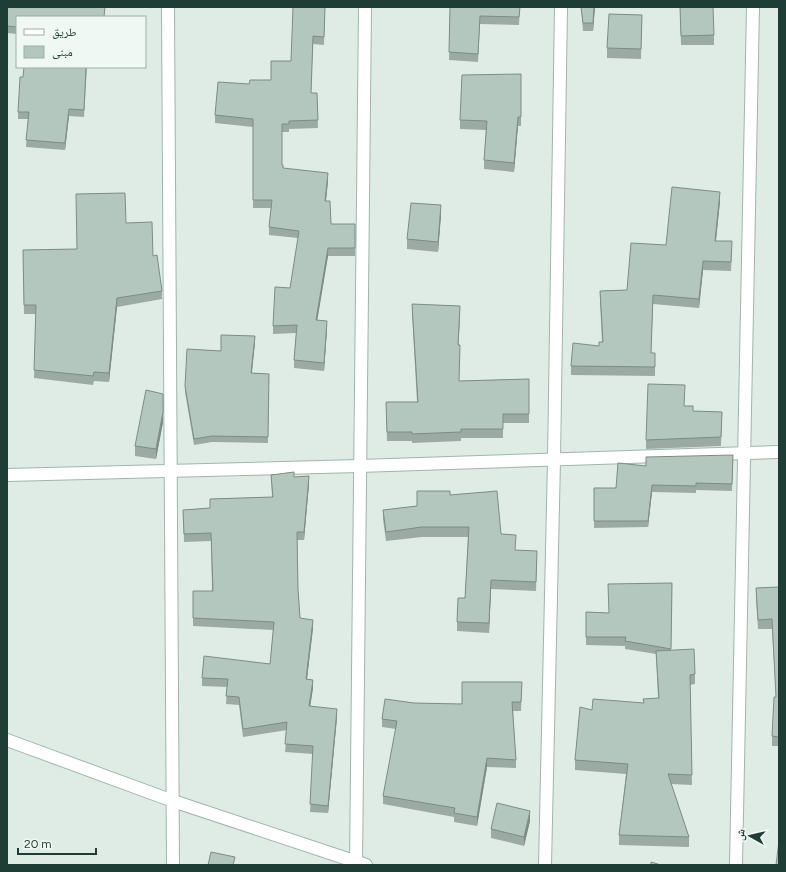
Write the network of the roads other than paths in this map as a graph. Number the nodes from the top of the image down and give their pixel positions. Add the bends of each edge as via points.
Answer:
1 (168, 7) edge
2 (365, 7) edge
3 (561, 7) edge
4 (753, 7) edge
5 (743, 452) junction
6 (779, 452) edge
7 (554, 460) junction
8 (359, 466) junction
9 (171, 472) junction
10 (7, 475) edge
11 (7, 740) edge
12 (173, 801) junction
13 (359, 864) edge
14 (174, 865) edge
15 (546, 865) edge
16 (736, 865) edge

1 - 9 street
2 - 8 street
3 - 7 street
4 - 5 street
5 - 6 street
5 - 7 street
5 - 16 street
7 - 8 street
7 - 15 street
8 - 9 street
8 - 13 street
9 - 10 street
9 - 12 street
11 - 12 street
12 - 13 street
12 - 14 street

